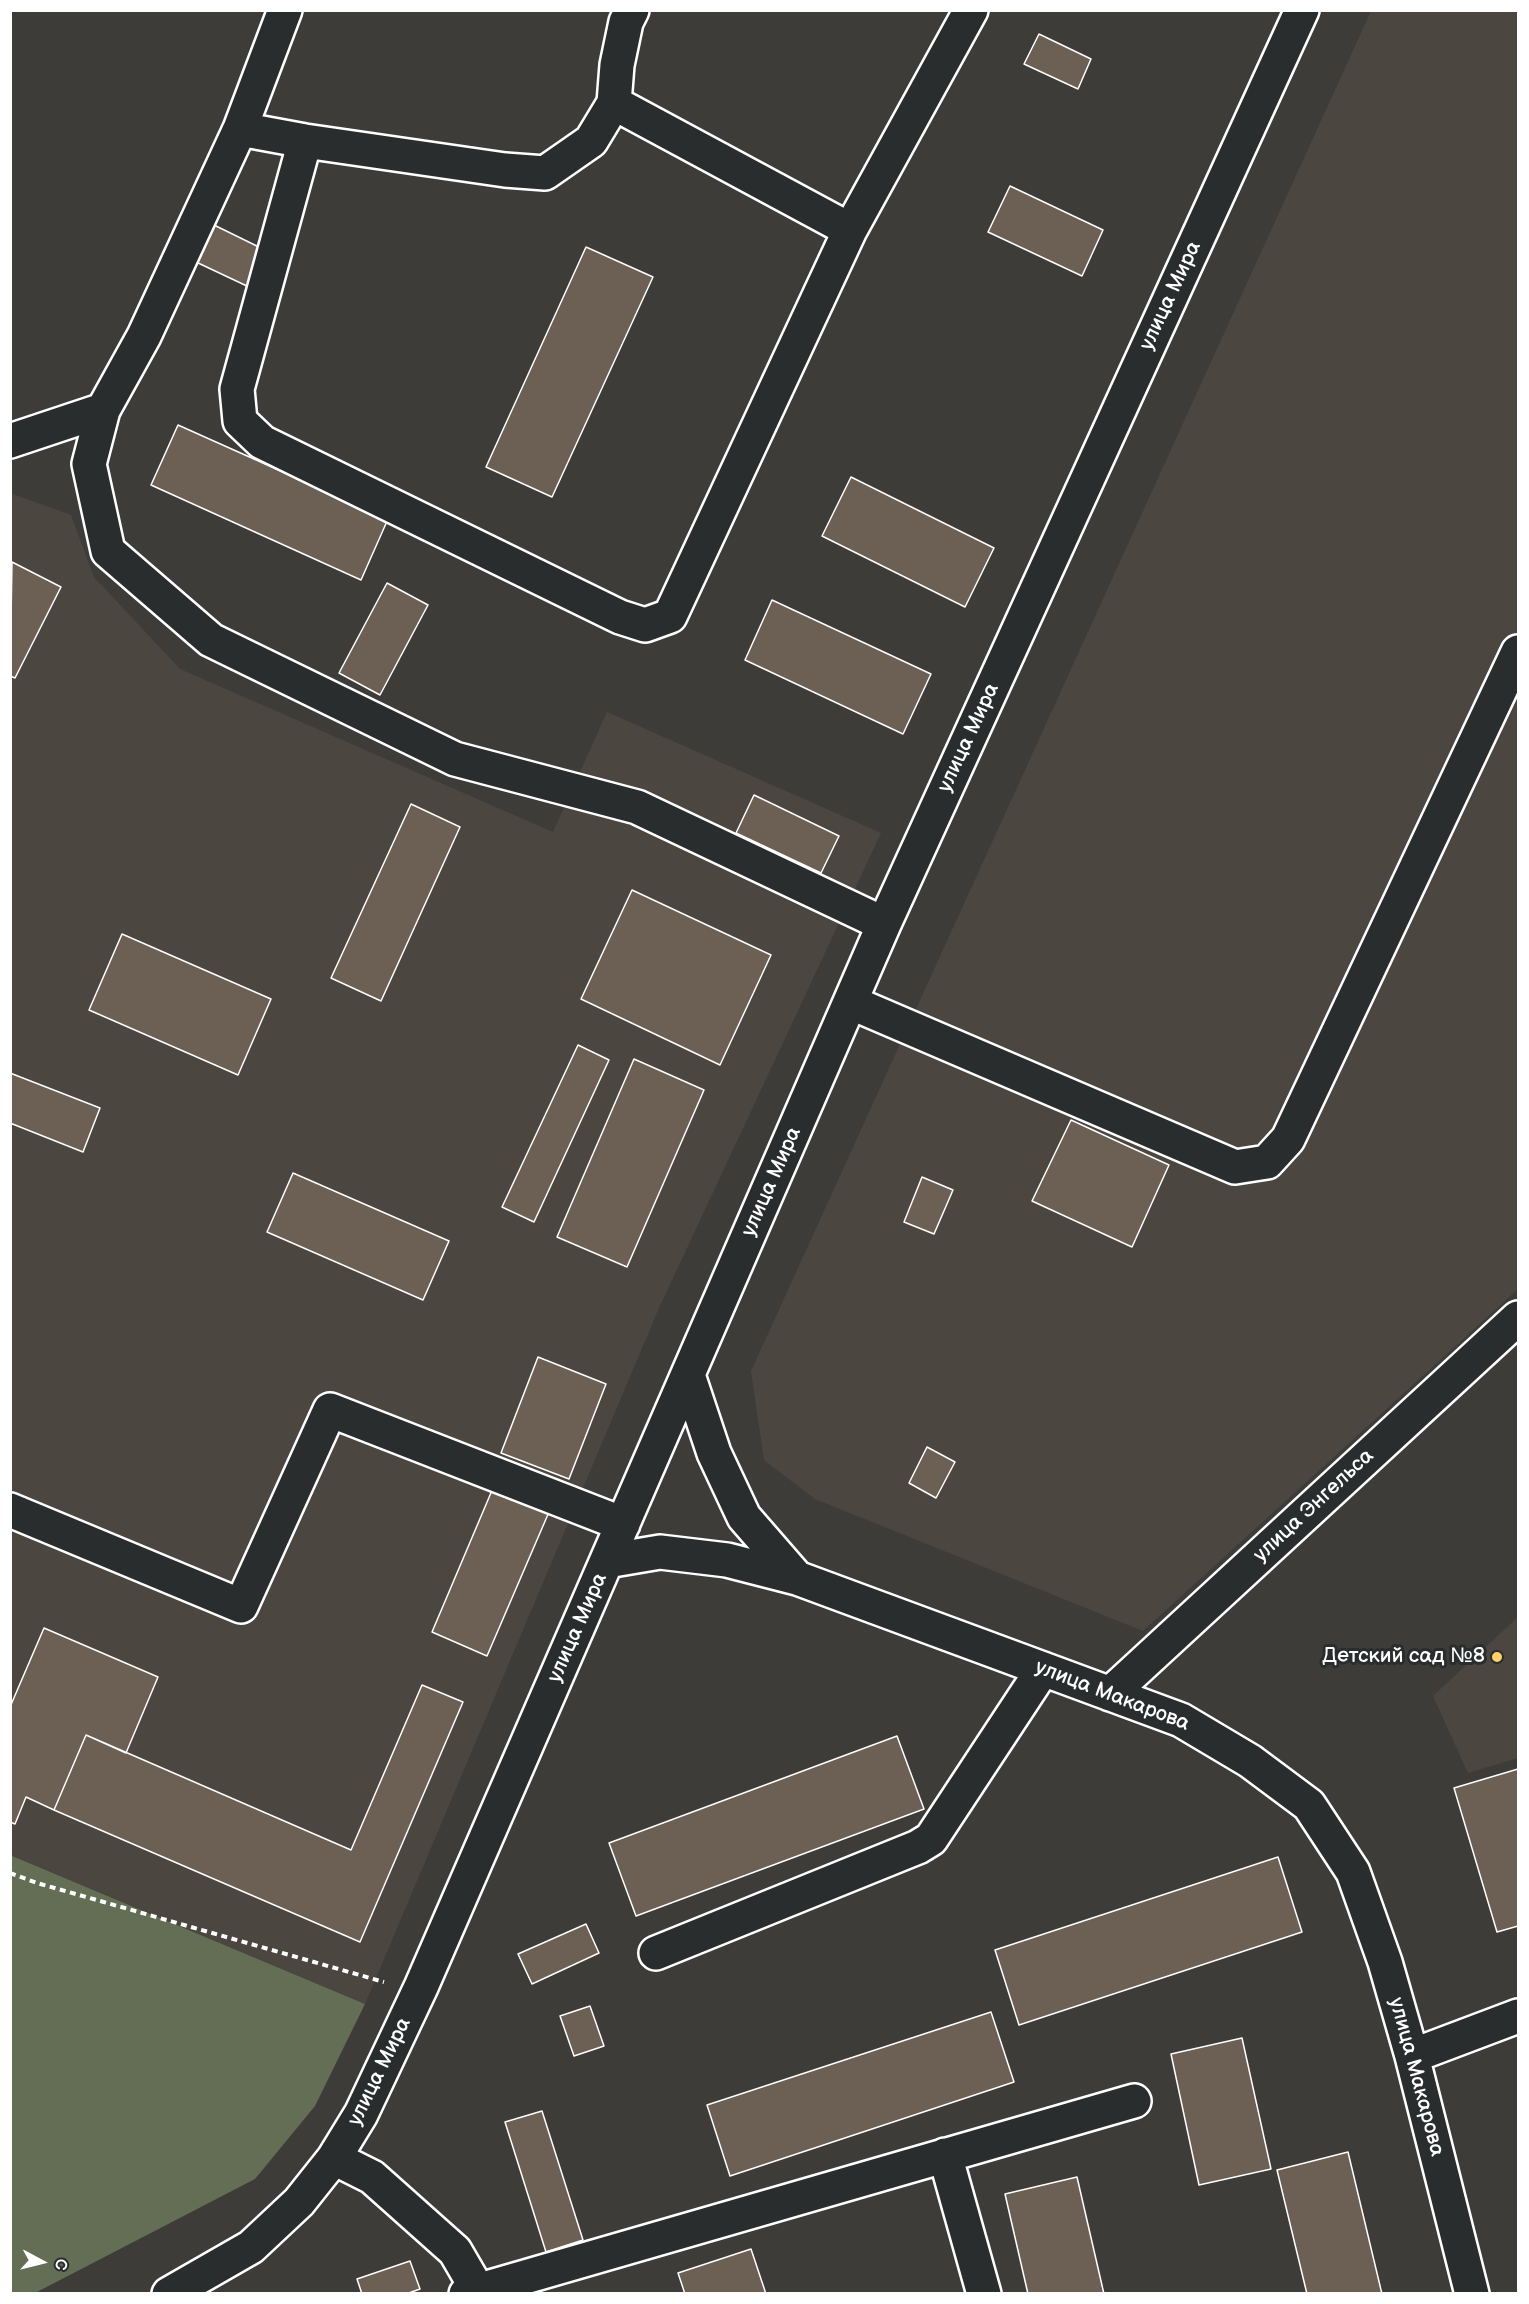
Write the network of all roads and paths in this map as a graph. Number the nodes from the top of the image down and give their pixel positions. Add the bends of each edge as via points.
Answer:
1 (285, 10) edge
2 (632, 10) edge
3 (971, 10) edge
4 (1302, 10) edge
5 (614, 103) junction
6 (240, 129) junction
7 (306, 141) junction
8 (850, 230) junction
9 (103, 410) junction
10 (10, 441) edge
11 (1518, 652) edge
12 (884, 924) junction
13 (850, 1002) junction
14 (1518, 1318) edge
15 (688, 1375) junction
16 (10, 1510) edge
17 (623, 1524) junction
18 (607, 1561) junction
19 (797, 1578) junction
20 (1043, 1669) junction
21 (1110, 1694) junction
22 (10, 1873) edge
23 (656, 1953) dead end
24 (421, 1987) junction
25 (1518, 2016) edge
26 (1412, 2056) junction
27 (1134, 2100) dead end
28 (945, 2155) junction
29 (334, 2158) junction
30 (475, 2292) edge
31 (169, 2294) edge
32 (984, 2294) edge
33 (1472, 2294) edge

1 - 6 street
2 - 5 street via 617,65
3 - 8 street
4 - 12 street, улица Мира
5 - 7 street via 591,141 544,173
5 - 8 street
6 - 7 street
6 - 9 street via 144,336
7 - 8 street via 237,389 240,421 262,442 620,617 645,625 670,616
9 - 10 street
9 - 12 street via 89,464 108,551 211,640 455,759 637,807
11 - 13 street via 1288,1139 1267,1162 1235,1167
12 - 13 street, улица Мира
13 - 15 street, улица Мира
14 - 21 street, улица Энгельса
15 - 17 street, улица Мира
15 - 19 street via 714,1453 744,1518
16 - 17 street via 241,1606 330,1410
17 - 18 street, улица Мира
18 - 19 street, улица Макарова via 660,1552 727,1560
18 - 24 street, улица Мира
19 - 20 street, улица Макарова
20 - 21 street, улица Макарова
20 - 23 street via 931,1839
21 - 26 street, улица Макарова via 1181,1720 1250,1761 1309,1805 1353,1872
22 - 24 path via 386,1983
24 - 29 street, улица Мира via 361,2114
25 - 26 street
26 - 33 street, улица Макарова
27 - 28 street
28 - 30 street
28 - 32 street
29 - 30 street via 372,2176 455,2251
29 - 31 street, улица Мира via 299,2202 251,2247

